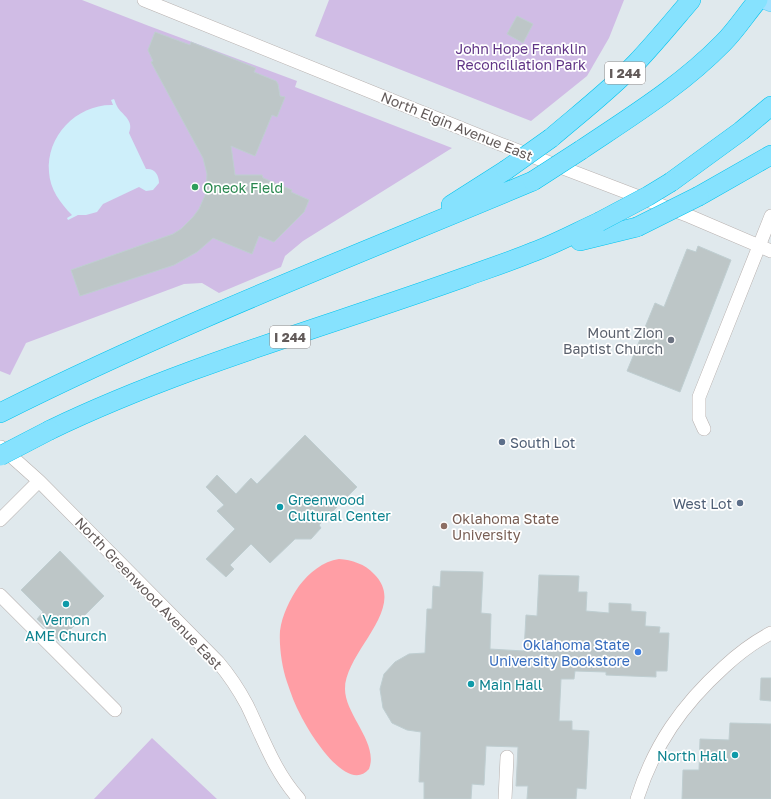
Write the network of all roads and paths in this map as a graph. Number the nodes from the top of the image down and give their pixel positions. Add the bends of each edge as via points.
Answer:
1 (144, 0) edge
2 (691, 0) edge
3 (758, 0) edge
4 (764, 0) edge
5 (771, 3) edge
6 (771, 106) edge
7 (771, 155) edge
8 (771, 216) edge
9 (759, 246) junction
10 (771, 251) edge
11 (534, 252) junction
12 (310, 274) junction
13 (0, 413) edge
14 (704, 429) dead end
15 (0, 446) edge
16 (0, 456) edge
17 (39, 481) junction
18 (0, 520) edge
19 (0, 595) edge
20 (771, 633) edge
21 (115, 710) dead end
22 (507, 757) dead end
23 (298, 799) edge
24 (505, 799) edge
25 (637, 799) edge

1 - 9 street, North Elgin Avenue East
2 - 12 highway, I 244, bridge via 635,64 551,138 443,210
3 - 12 highway, bridge via 724,42 683,79 643,109 533,181
4 - 5 main road
6 - 11 highway, I 244, bridge via 730,140 671,182 599,222
7 - 11 highway, bridge via 699,196 637,226
8 - 9 street
9 - 10 street, North Elgin Avenue East
9 - 14 street via 699,397 699,418
11 - 16 highway, I 244, bridge via 198,368 123,397
12 - 13 highway, I 244 via 160,336
15 - 17 street, North Greenwood Avenue East
17 - 18 street
17 - 23 street, North Greenwood Avenue East via 218,662 246,704 277,769
19 - 21 street
20 - 25 street via 735,657 686,705 658,749
22 - 24 street

